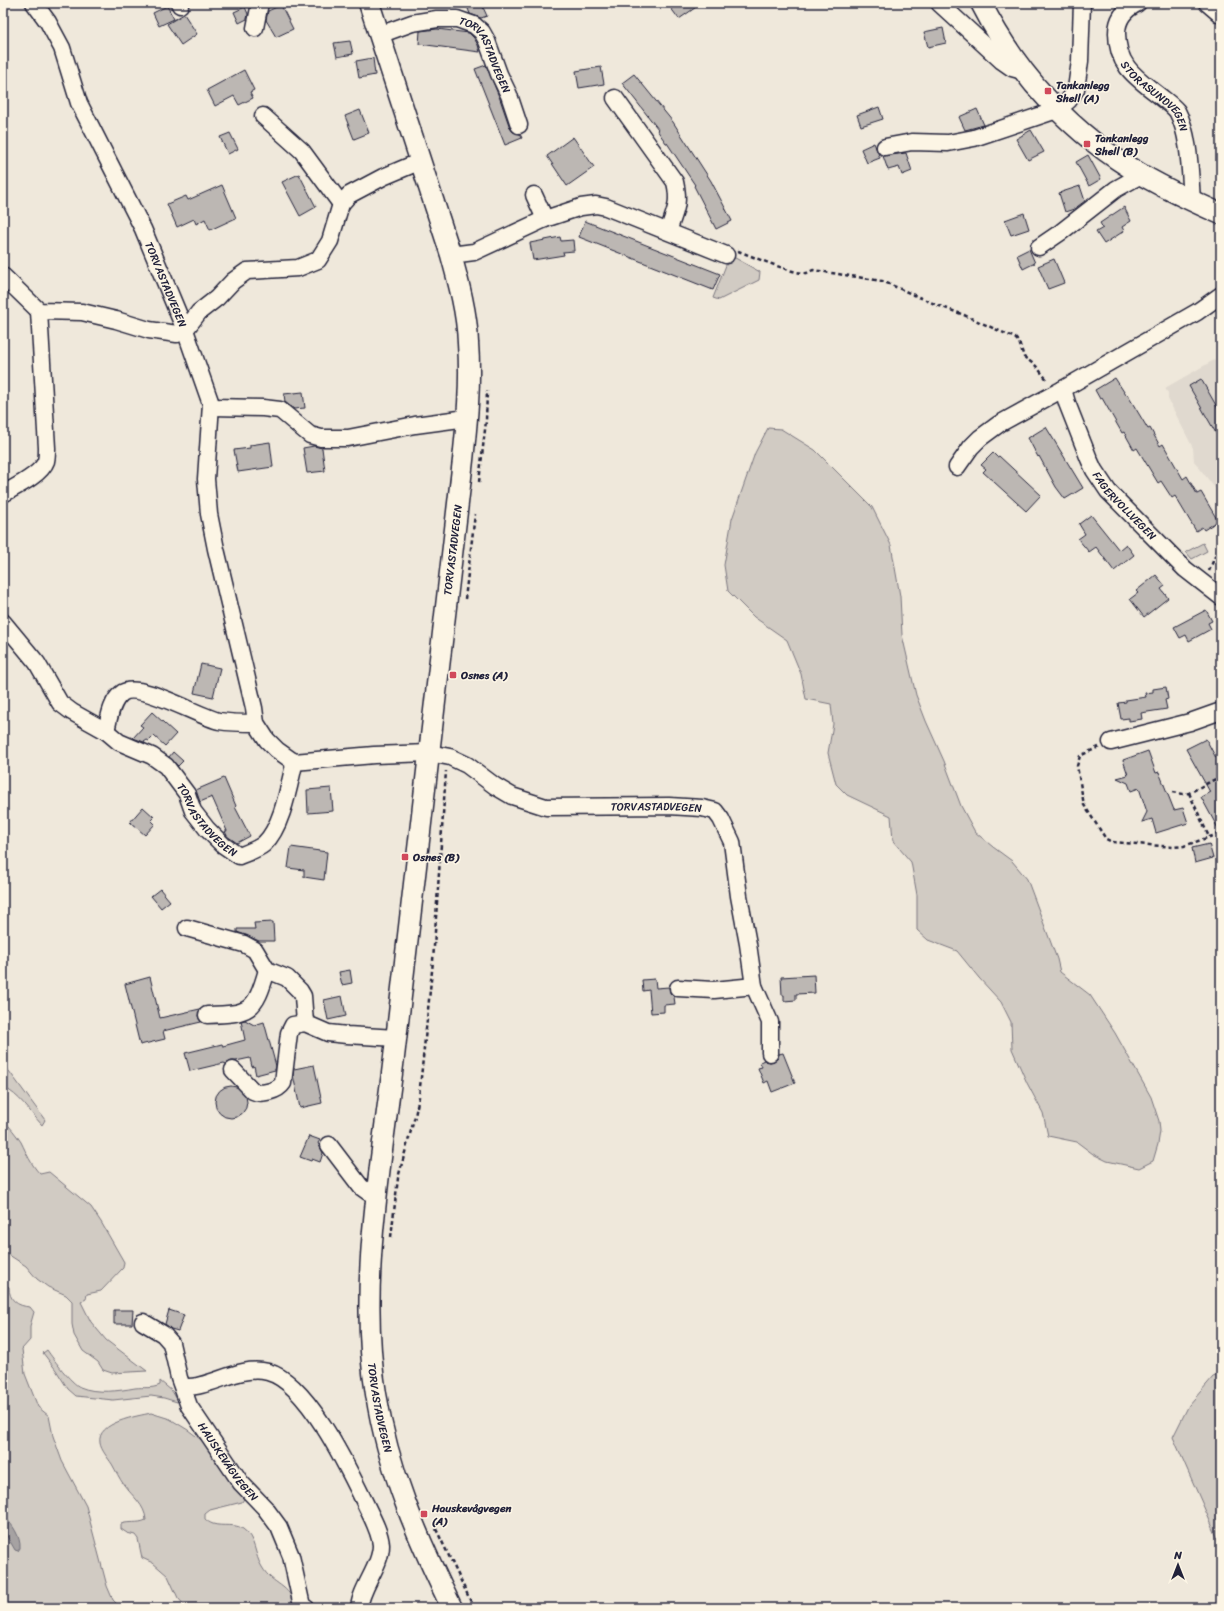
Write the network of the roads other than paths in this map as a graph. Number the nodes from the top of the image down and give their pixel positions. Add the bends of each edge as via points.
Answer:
1 (34, 3) edge
2 (260, 3) edge
3 (369, 3) edge
4 (939, 3) edge
5 (981, 3) edge
6 (1082, 3) edge
7 (1138, 3) edge
8 (1207, 3) edge
9 (1221, 15) edge
10 (255, 28) dead end
11 (379, 35) junction
12 (1022, 70) junction
13 (615, 98) dead end
14 (1057, 110) junction
15 (263, 116) dead end
16 (519, 125) dead end
17 (885, 147) dead end
18 (421, 161) junction
19 (1141, 174) junction
20 (534, 195) dead end
21 (1192, 201) junction
22 (341, 204) junction
23 (1221, 214) edge
24 (545, 219) junction
25 (668, 231) junction
26 (1039, 247) dead end
27 (726, 255) road end
28 (451, 256) junction
29 (3, 276) edge
30 (1221, 295) edge
31 (39, 311) junction
32 (185, 330) junction
33 (1059, 391) junction
34 (212, 407) junction
35 (467, 418) junction
36 (957, 467) dead end
37 (3, 494) edge
38 (1221, 597) edge
39 (3, 622) edge
40 (1221, 711) edge
41 (256, 723) junction
42 (106, 731) junction
43 (1111, 742) road end
44 (438, 754) junction
45 (294, 762) junction
46 (187, 928) dead end
47 (267, 970) junction
48 (754, 986) junction
49 (678, 988) dead end
50 (207, 1015) dead end
51 (305, 1023) junction
52 (396, 1038) junction
53 (770, 1053) dead end
54 (234, 1070) dead end
55 (329, 1145) dead end
56 (377, 1195) junction
57 (143, 1322) dead end
58 (183, 1387) junction
59 (306, 1608) edge
60 (360, 1608) edge
61 (452, 1608) edge

1 - 32 street, TORVASTADVEGEN via 62,48 79,103 143,229
2 - 10 street
3 - 11 main road, TORVASTADVEGEN
4 - 12 street via 1002,61 1012,68
5 - 12 main road via 998,35
6 - 14 street via 1080,61 1076,89 1069,100
7 - 21 street, STORASUNDVEGEN via 1129,8 1117,26 1119,53 1133,76 1176,110 1181,120
8 - 9 street
11 - 16 street, TORVASTADVEGEN via 412,23 437,19 457,20 474,26 482,32 487,41
11 - 18 main road, TORVASTADVEGEN
12 - 14 main road
13 - 25 street via 675,182 677,207
14 - 17 street via 974,138 948,143 912,142
14 - 19 main road via 1098,145
15 - 22 street via 302,151
18 - 22 street via 363,186 348,195
18 - 28 main road, TORVASTADVEGEN
19 - 21 main road
19 - 26 street via 1135,180 1116,188
20 - 24 street
21 - 23 main road
22 - 32 street, TORVASTADVEGEN via 330,241 318,260 298,268 247,271 199,312
24 - 25 street via 581,207 596,205
24 - 28 street via 474,252
25 - 27 street
28 - 35 main road, TORVASTADVEGEN via 468,333
29 - 31 street
30 - 33 street via 1197,312
31 - 32 street via 82,312 149,330 177,334
31 - 37 street via 46,461 37,472
32 - 34 street
33 - 36 street via 987,432 971,447
33 - 38 street, FAGERVOLLVEGEN via 1067,403 1089,459 1108,491 1185,569
34 - 35 street via 280,410 310,435 321,438 348,438 415,424
34 - 41 street via 206,479 209,514
35 - 44 main road, TORVASTADVEGEN
39 - 42 street via 37,663 60,703
40 - 43 street via 1190,722
41 - 42 street via 218,721 178,704 130,690 121,694 113,707
41 - 45 street via 267,740
42 - 45 street, TORVASTADVEGEN via 119,742 152,756 166,766 187,794 193,811 207,829 239,856 264,844 271,833 280,817
44 - 45 street, TORVASTADVEGEN via 374,754
44 - 48 street, TORVASTADVEGEN via 467,765 512,796 546,807 669,806 715,811 732,842
44 - 52 main road, TORVASTADVEGEN
46 - 47 street via 244,944 255,950
47 - 50 street via 257,998 250,1009 241,1013
47 - 51 street via 287,978 300,991 303,996
48 - 49 street via 714,990
48 - 53 street, TORVASTADVEGEN via 770,1022
51 - 52 street via 328,1033
51 - 54 street via 293,1025 289,1033 283,1083 278,1088 257,1093
52 - 56 main road, TORVASTADVEGEN
55 - 56 street via 361,1187
56 - 61 main road, TORVASTADVEGEN via 369,1286 371,1351 376,1396 383,1430 408,1512
57 - 58 street, HAUSKEVÅGVEGEN via 163,1334 170,1343
58 - 59 street, HAUSKEVÅGVEGEN via 193,1412 241,1483 279,1527 291,1556 302,1606
58 - 60 street via 200,1386 228,1376 260,1371 280,1377 305,1401 350,1470 380,1540 380,1553 362,1595

